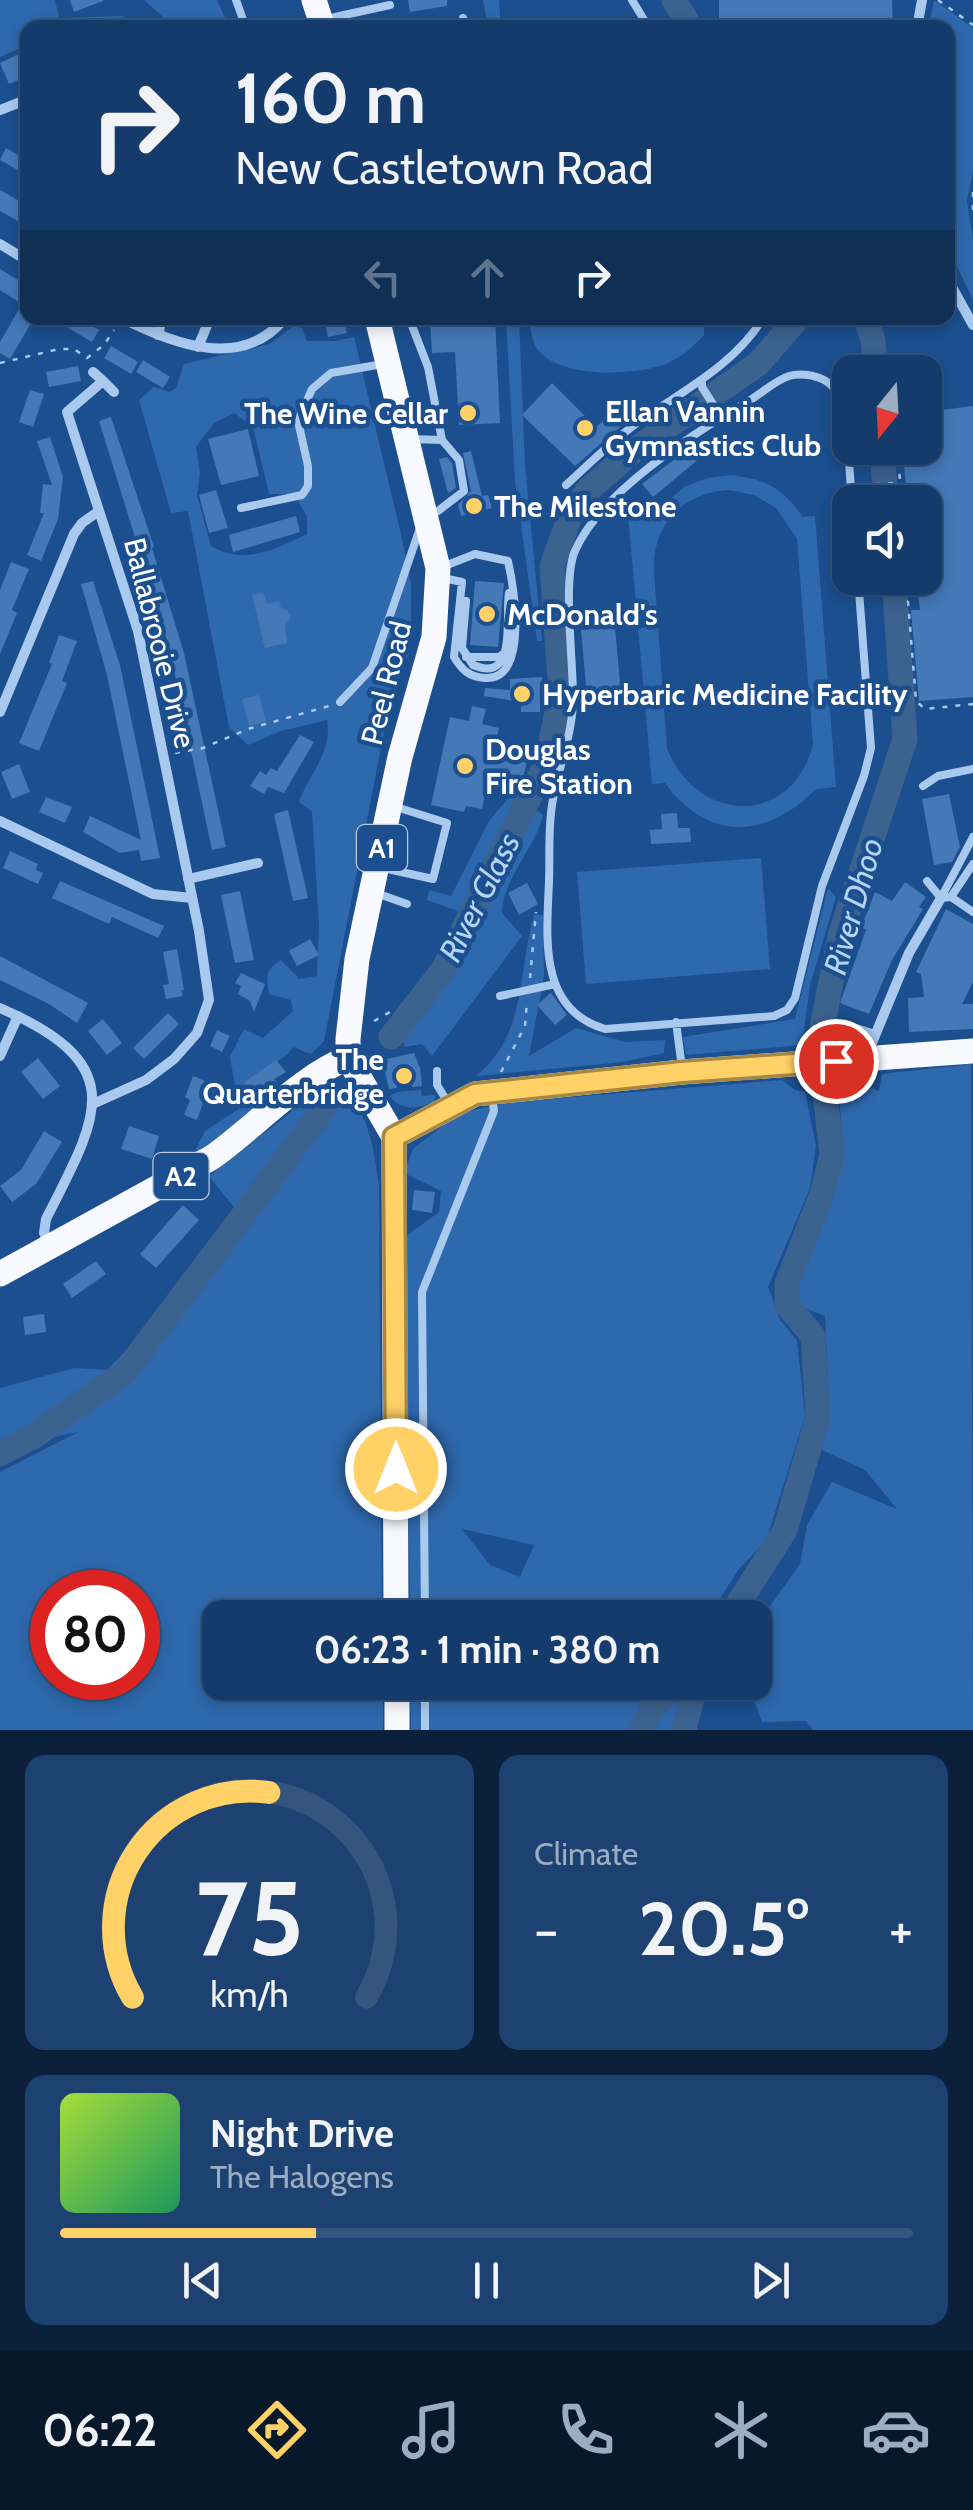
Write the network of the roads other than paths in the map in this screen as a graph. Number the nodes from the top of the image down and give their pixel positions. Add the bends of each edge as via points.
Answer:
1 (390, 5) dead end
2 (320, 16) edge
3 (955, 292) edge
4 (973, 324) edge
5 (130, 325) edge
6 (160, 325) edge
7 (207, 325) edge
8 (279, 325) edge
9 (411, 325) edge
10 (757, 325) edge
11 (383, 326) edge
12 (158, 336) junction
13 (198, 347) junction
14 (388, 364) junction
15 (93, 372) dead end
16 (103, 381) junction
17 (702, 384) junction
18 (114, 392) dead end
19 (720, 415) junction
20 (406, 439) junction
21 (442, 440) junction
22 (566, 485) dead end
23 (850, 485) edge
24 (240, 508) dead end
25 (99, 511) junction
26 (425, 514) junction
27 (467, 558) junction
28 (446, 576) junction
29 (512, 581) junction
30 (859, 595) edge
31 (442, 655) junction
32 (340, 702) road end
33 (0, 712) edge
34 (973, 769) edge
35 (923, 786) dead end
36 (390, 805) junction
37 (0, 822) edge
38 (973, 837) edge
39 (258, 863) dead end
40 (973, 864) edge
41 (188, 879) junction
42 (375, 879) junction
43 (927, 882) dead end
44 (946, 897) junction
45 (192, 898) junction
46 (407, 904) dead end
47 (973, 912) edge
48 (555, 984) junction
49 (500, 996) dead end
50 (0, 1008) edge
51 (18, 1016) junction
52 (676, 1022) junction
53 (844, 1024) dead end
54 (875, 1034) junction
55 (973, 1051) edge
56 (0, 1056) edge
57 (864, 1060) junction
58 (350, 1061) junction
59 (437, 1072) dead end
60 (682, 1072) junction
61 (492, 1092) junction
62 (94, 1103) junction
63 (449, 1105) junction
64 (394, 1137) junction
65 (50, 1246) junction
66 (0, 1274) edge
67 (396, 1600) edge
68 (424, 1600) edge
69 (397, 1700) edge
70 (425, 1700) edge
71 (397, 1730) edge
72 (426, 1730) edge

1 - 2 lane
3 - 4 street
5 - 12 street
6 - 12 street
7 - 13 street
8 - 13 street via 244,346
9 - 21 lane via 428,367
10 - 17 lane
11 - 14 highway, Peel Road / A1
12 - 13 street
14 - 20 highway, Peel Road / A1
14 - 24 lane via 332,373 312,389 298,421 308,486 302,495
15 - 16 street
16 - 18 street
16 - 25 street, Ballabrooie Drive via 67,412
17 - 19 lane
17 - 22 lane via 633,426
19 - 23 lane via 789,376 814,375 830,383 841,398
19 - 48 lane via 624,488 592,520 573,553 573,704 549,836 547,958
20 - 21 lane
20 - 26 highway, Peel Road / A1
21 - 26 lane via 460,460 464,491
25 - 33 street via 74,534
25 - 41 street, Ballabrooie Drive via 138,631
26 - 28 highway, Peel Road / A1
26 - 32 lane via 372,668
27 - 28 lane
27 - 28 lane
27 - 29 lane via 508,561
28 - 29 lane via 466,593 462,648 473,665 489,669 506,652
28 - 31 highway, Peel Road / A1 via 435,627
29 - 31 lane via 510,666 494,678 479,678
30 - 52 lane via 871,748 822,886 794,998 774,1016
31 - 36 highway, Peel Road / A1 via 408,723
34 - 35 lane
36 - 42 highway, Peel Road / A1
36 - 42 lane via 447,823 432,880
37 - 45 street via 153,894
38 - 44 lane
39 - 41 street
40 - 44 lane
41 - 45 street, Ballabrooie Drive
42 - 46 lane
42 - 58 highway, Peel Road / A1 via 353,984
43 - 44 lane
44 - 47 lane
44 - 54 street via 909,953
45 - 62 street, Ballabrooie Drive via 208,988 206,1015 174,1059
48 - 49 lane
48 - 52 lane via 591,1024
50 - 51 street
51 - 56 street
51 - 62 street via 74,1056
52 - 60 lane
53 - 54 lane
54 - 57 street
55 - 57 highway
57 - 60 highway
58 - 64 highway
58 - 65 highway, A2 via 316,1074 211,1158
59 - 63 lane
60 - 61 highway
61 - 63 highway
61 - 68 lane via 494,1111 422,1292
62 - 65 street via 86,1138 46,1219
63 - 64 highway
64 - 67 highway
65 - 66 highway, A2
69 - 71 highway
70 - 72 lane

